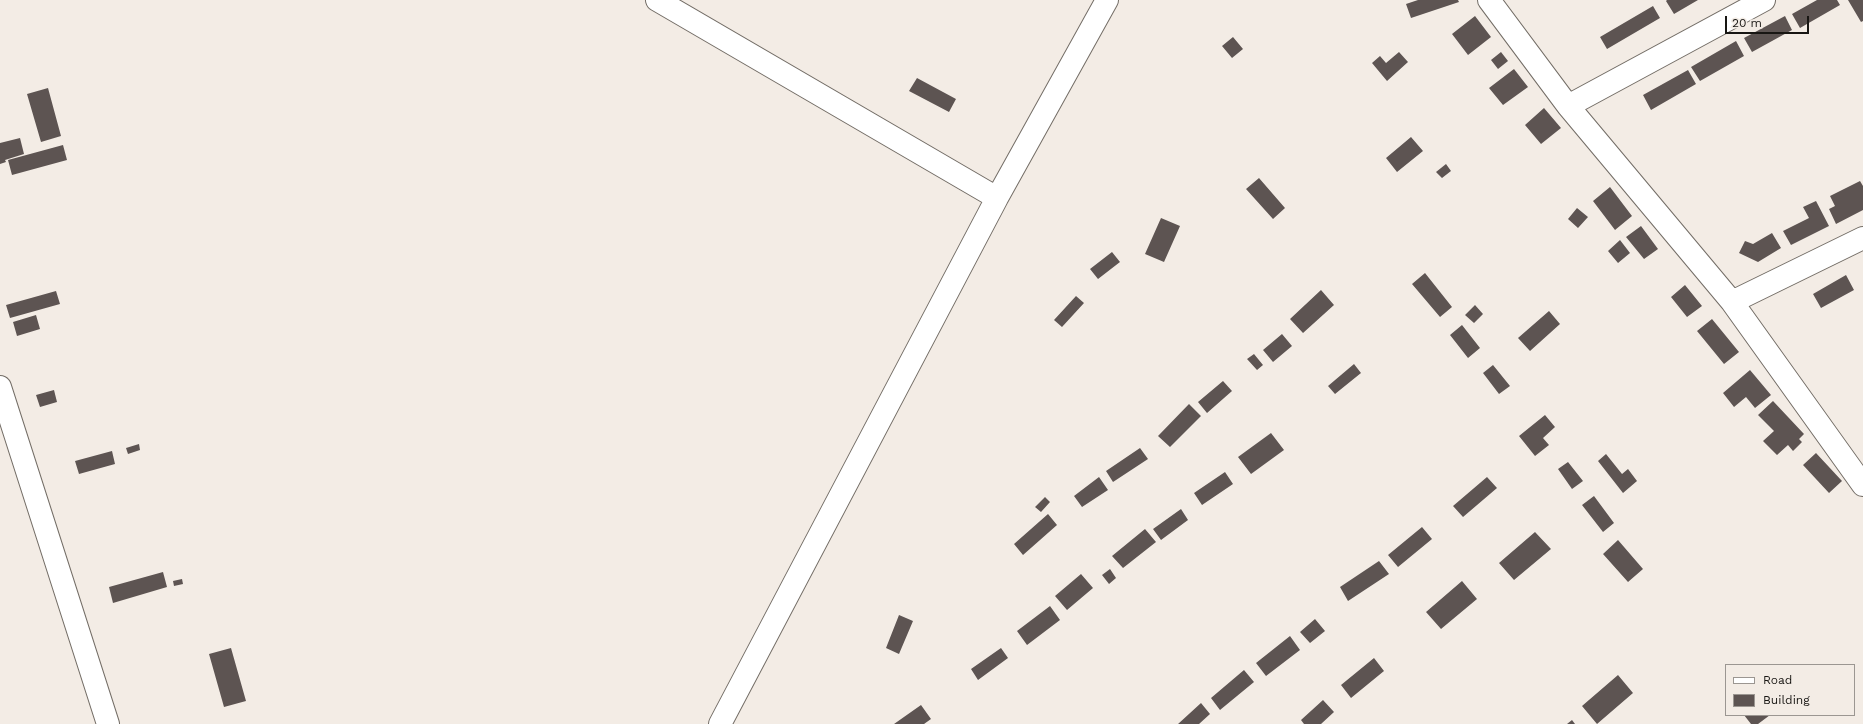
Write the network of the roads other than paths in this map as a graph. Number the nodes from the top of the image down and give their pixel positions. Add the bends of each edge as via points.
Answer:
1 (657, 0) edge
2 (1107, 0) edge
3 (1489, 0) edge
4 (1764, 0) edge
5 (1568, 106) junction
6 (998, 198) junction
7 (1863, 238) edge
8 (1732, 302) junction
9 (0, 387) edge
10 (1863, 485) edge
11 (108, 724) edge
12 (720, 724) edge

1 - 6 street
2 - 6 street
3 - 5 street
4 - 5 street
5 - 8 street
6 - 12 street
7 - 8 street
8 - 10 street
9 - 11 street

